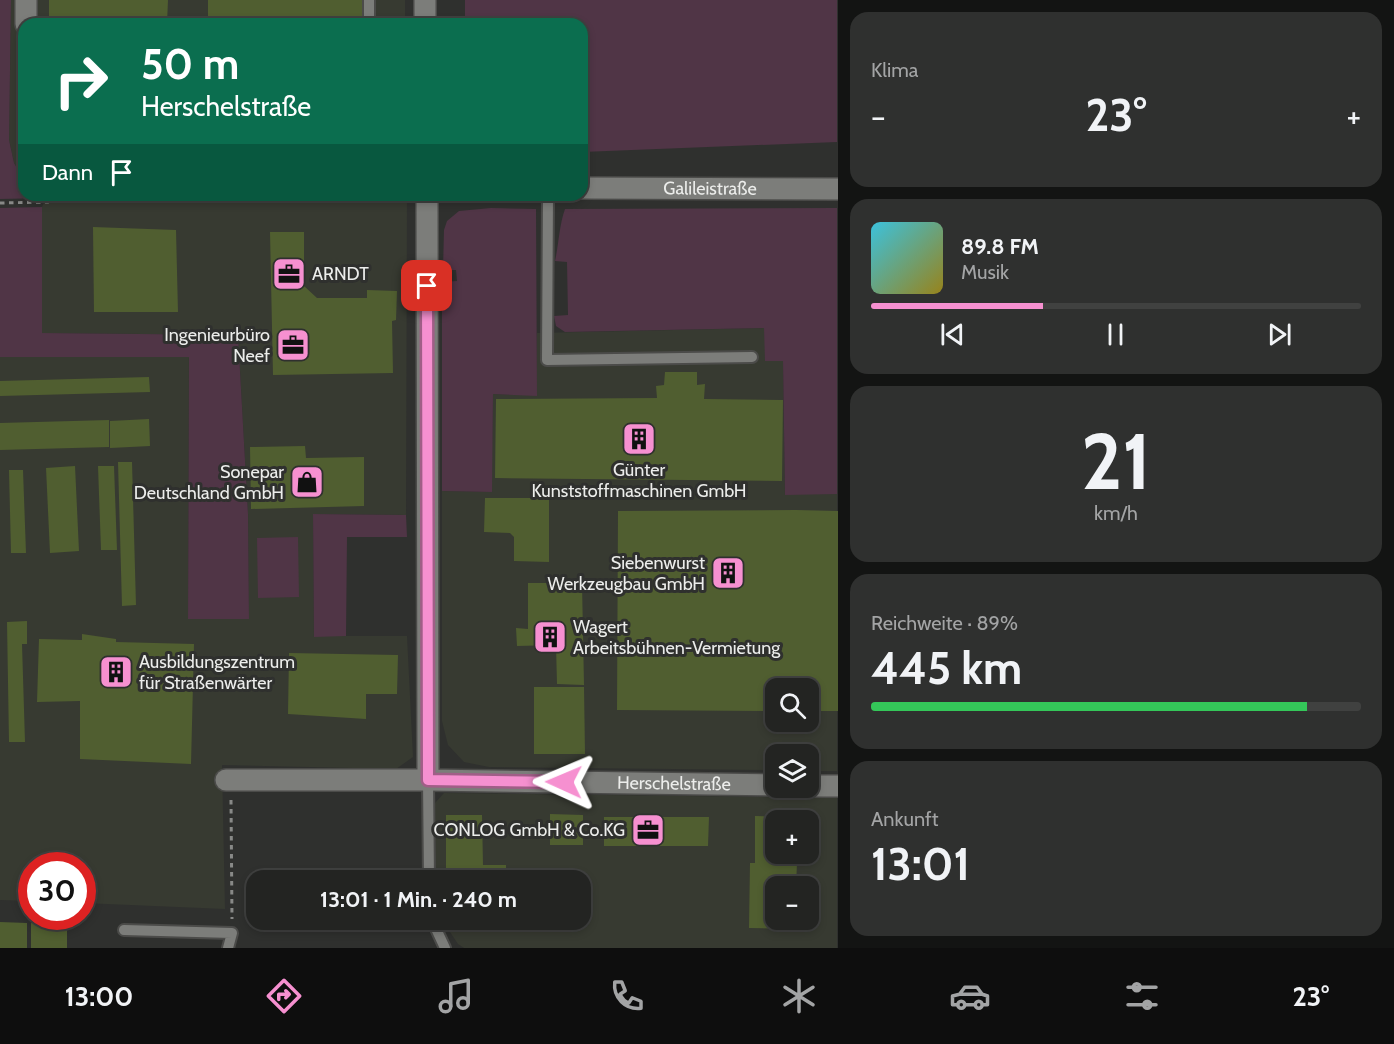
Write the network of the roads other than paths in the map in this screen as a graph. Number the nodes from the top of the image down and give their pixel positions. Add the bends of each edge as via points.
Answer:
1 (26, 0) edge
2 (369, 0) edge
3 (425, 0) edge
4 (26, 18) edge
5 (369, 18) edge
6 (426, 18) edge
7 (588, 188) edge
8 (837, 189) edge
9 (427, 201) edge
10 (548, 201) edge
11 (753, 357) dead end
12 (228, 780) road end
13 (428, 780) junction
14 (765, 785) edge
15 (819, 786) edge
16 (837, 786) edge
17 (429, 870) edge
18 (124, 930) dead end
19 (437, 930) edge
20 (228, 948) edge
21 (445, 948) edge

1 - 4 street
2 - 5 lane
3 - 6 street
7 - 8 street, Galileistraße
9 - 13 street
10 - 11 lane via 547,360
12 - 13 street, Herschelstraße
13 - 14 street, Herschelstraße
13 - 17 lane
15 - 16 street
18 - 20 lane via 232,933
19 - 21 lane

